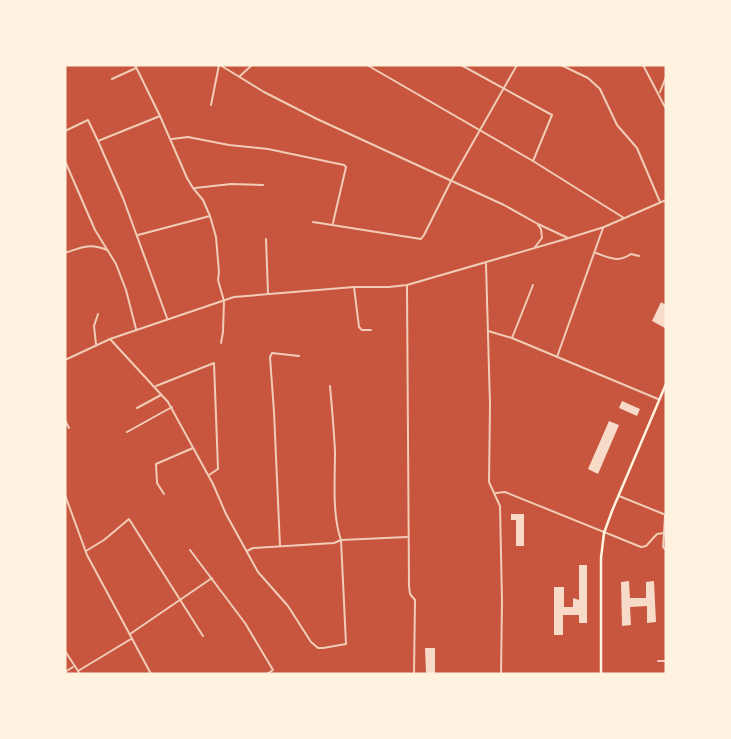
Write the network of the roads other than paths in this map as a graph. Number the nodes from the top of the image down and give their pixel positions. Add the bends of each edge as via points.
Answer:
1 (219, 65) edge
2 (252, 65) edge
3 (367, 65) edge
4 (461, 65) edge
5 (517, 65) edge
6 (561, 65) edge
7 (643, 65) edge
8 (136, 66) edge
9 (239, 76) junction
10 (666, 77) edge
11 (112, 79) dead end
12 (503, 88) junction
13 (659, 94) junction
14 (212, 105) dead end
15 (666, 109) edge
16 (160, 116) junction
17 (480, 130) junction
18 (65, 131) edge
19 (170, 139) junction
20 (98, 141) junction
21 (65, 161) edge
22 (533, 162) junction
23 (451, 181) junction
24 (263, 185) dead end
25 (193, 188) junction
26 (666, 200) edge
27 (660, 202) junction
28 (210, 216) junction
29 (624, 218) junction
30 (313, 222) dead end
31 (538, 224) junction
32 (332, 225) junction
33 (604, 227) junction
34 (137, 236) junction
35 (266, 239) dead end
36 (569, 239) junction
37 (533, 249) junction
38 (108, 251) junction
39 (595, 252) junction
40 (65, 253) edge
41 (639, 256) dead end
42 (485, 263) junction
43 (407, 285) junction
44 (533, 285) dead end
45 (354, 287) junction
46 (268, 293) junction
47 (224, 301) junction
48 (98, 314) dead end
49 (167, 319) junction
50 (136, 330) junction
51 (371, 330) dead end
52 (488, 331) junction
53 (512, 338) junction
54 (110, 339) junction
55 (221, 343) dead end
56 (97, 345) junction
57 (299, 356) dead end
58 (556, 357) junction
59 (65, 360) edge
60 (666, 384) edge
61 (330, 386) dead end
62 (156, 387) junction
63 (162, 394) junction
64 (659, 399) junction
65 (665, 402) edge
66 (172, 407) junction
67 (137, 408) dead end
68 (65, 420) edge
69 (69, 428) dead end
70 (127, 432) dead end
71 (194, 448) junction
72 (208, 476) junction
73 (495, 493) junction
74 (164, 494) dead end
75 (65, 495) edge
76 (618, 496) junction
77 (666, 515) edge
78 (604, 533) junction
79 (664, 533) junction
80 (408, 537) junction
81 (341, 540) junction
82 (280, 546) junction
83 (190, 550) dead end
84 (666, 550) edge
85 (246, 551) junction
86 (85, 552) junction
87 (212, 578) junction
88 (180, 599) junction
89 (129, 634) junction
90 (203, 636) dead end
91 (131, 639) junction
92 (65, 651) edge
93 (658, 661) dead end
94 (666, 661) edge
95 (75, 666) junction
96 (273, 670) junction
97 (78, 671) junction
98 (65, 672) edge
99 (276, 673) edge
100 (80, 674) edge
101 (151, 674) edge
102 (267, 674) edge
103 (414, 674) edge
104 (501, 674) edge
105 (601, 674) edge

1 - 9 street
1 - 14 street
2 - 9 street
3 - 17 street
4 - 12 street
5 - 12 street
6 - 27 street via 600,89 617,125 637,148
7 - 13 street
8 - 11 street
8 - 16 street
9 - 23 street via 317,119
10 - 13 street
12 - 17 street
12 - 22 street via 552,115
13 - 15 street
16 - 19 street
16 - 20 street
17 - 22 street
17 - 23 street
18 - 20 street via 88,120
19 - 25 street
19 - 32 street via 188,137 344,165
20 - 34 street
21 - 38 street
22 - 29 street
23 - 31 street
23 - 32 street via 421,239
24 - 25 street
25 - 28 street
26 - 27 street
27 - 29 street
28 - 34 street
28 - 47 street
29 - 33 street
30 - 32 street
31 - 36 street
31 - 37 street via 542,238
33 - 36 street
33 - 39 street
34 - 49 street
35 - 46 street
36 - 37 street
37 - 42 street
38 - 40 street via 87,245
38 - 50 street
39 - 41 street via 614,260
39 - 58 street
42 - 43 street
42 - 52 street
43 - 45 street
43 - 80 street
44 - 53 street
45 - 46 street
45 - 51 street via 359,327
46 - 47 street
47 - 49 street
47 - 55 street
48 - 56 street via 94,326
49 - 50 street
50 - 54 street
52 - 53 street
52 - 73 street via 489,482
53 - 58 street
54 - 56 street
54 - 62 street
56 - 59 street
57 - 82 street via 278,353 270,357
58 - 64 street
60 - 64 main road
61 - 81 street
62 - 63 street
62 - 72 street via 214,363 218,468
63 - 66 street
63 - 67 street
64 - 65 main road
64 - 76 main road
66 - 70 street
66 - 71 street
68 - 69 street
71 - 72 street
71 - 74 street via 156,464 157,483
72 - 85 street
73 - 78 street via 505,492
73 - 104 street via 500,506
75 - 86 street
76 - 77 street
76 - 78 main road
77 - 79 street
78 - 79 street via 644,547
78 - 105 main road
79 - 84 street
80 - 81 street
80 - 103 street via 409,586 415,600
81 - 82 street
81 - 85 street via 346,645 323,648 311,642
82 - 85 street
83 - 87 street
86 - 88 street via 129,519
86 - 89 street
87 - 88 street
87 - 96 street
88 - 89 street
88 - 90 street
89 - 91 street
91 - 97 street
91 - 101 street
92 - 95 street
93 - 94 street
95 - 97 street
95 - 98 street
96 - 99 street
96 - 102 street
97 - 100 street

